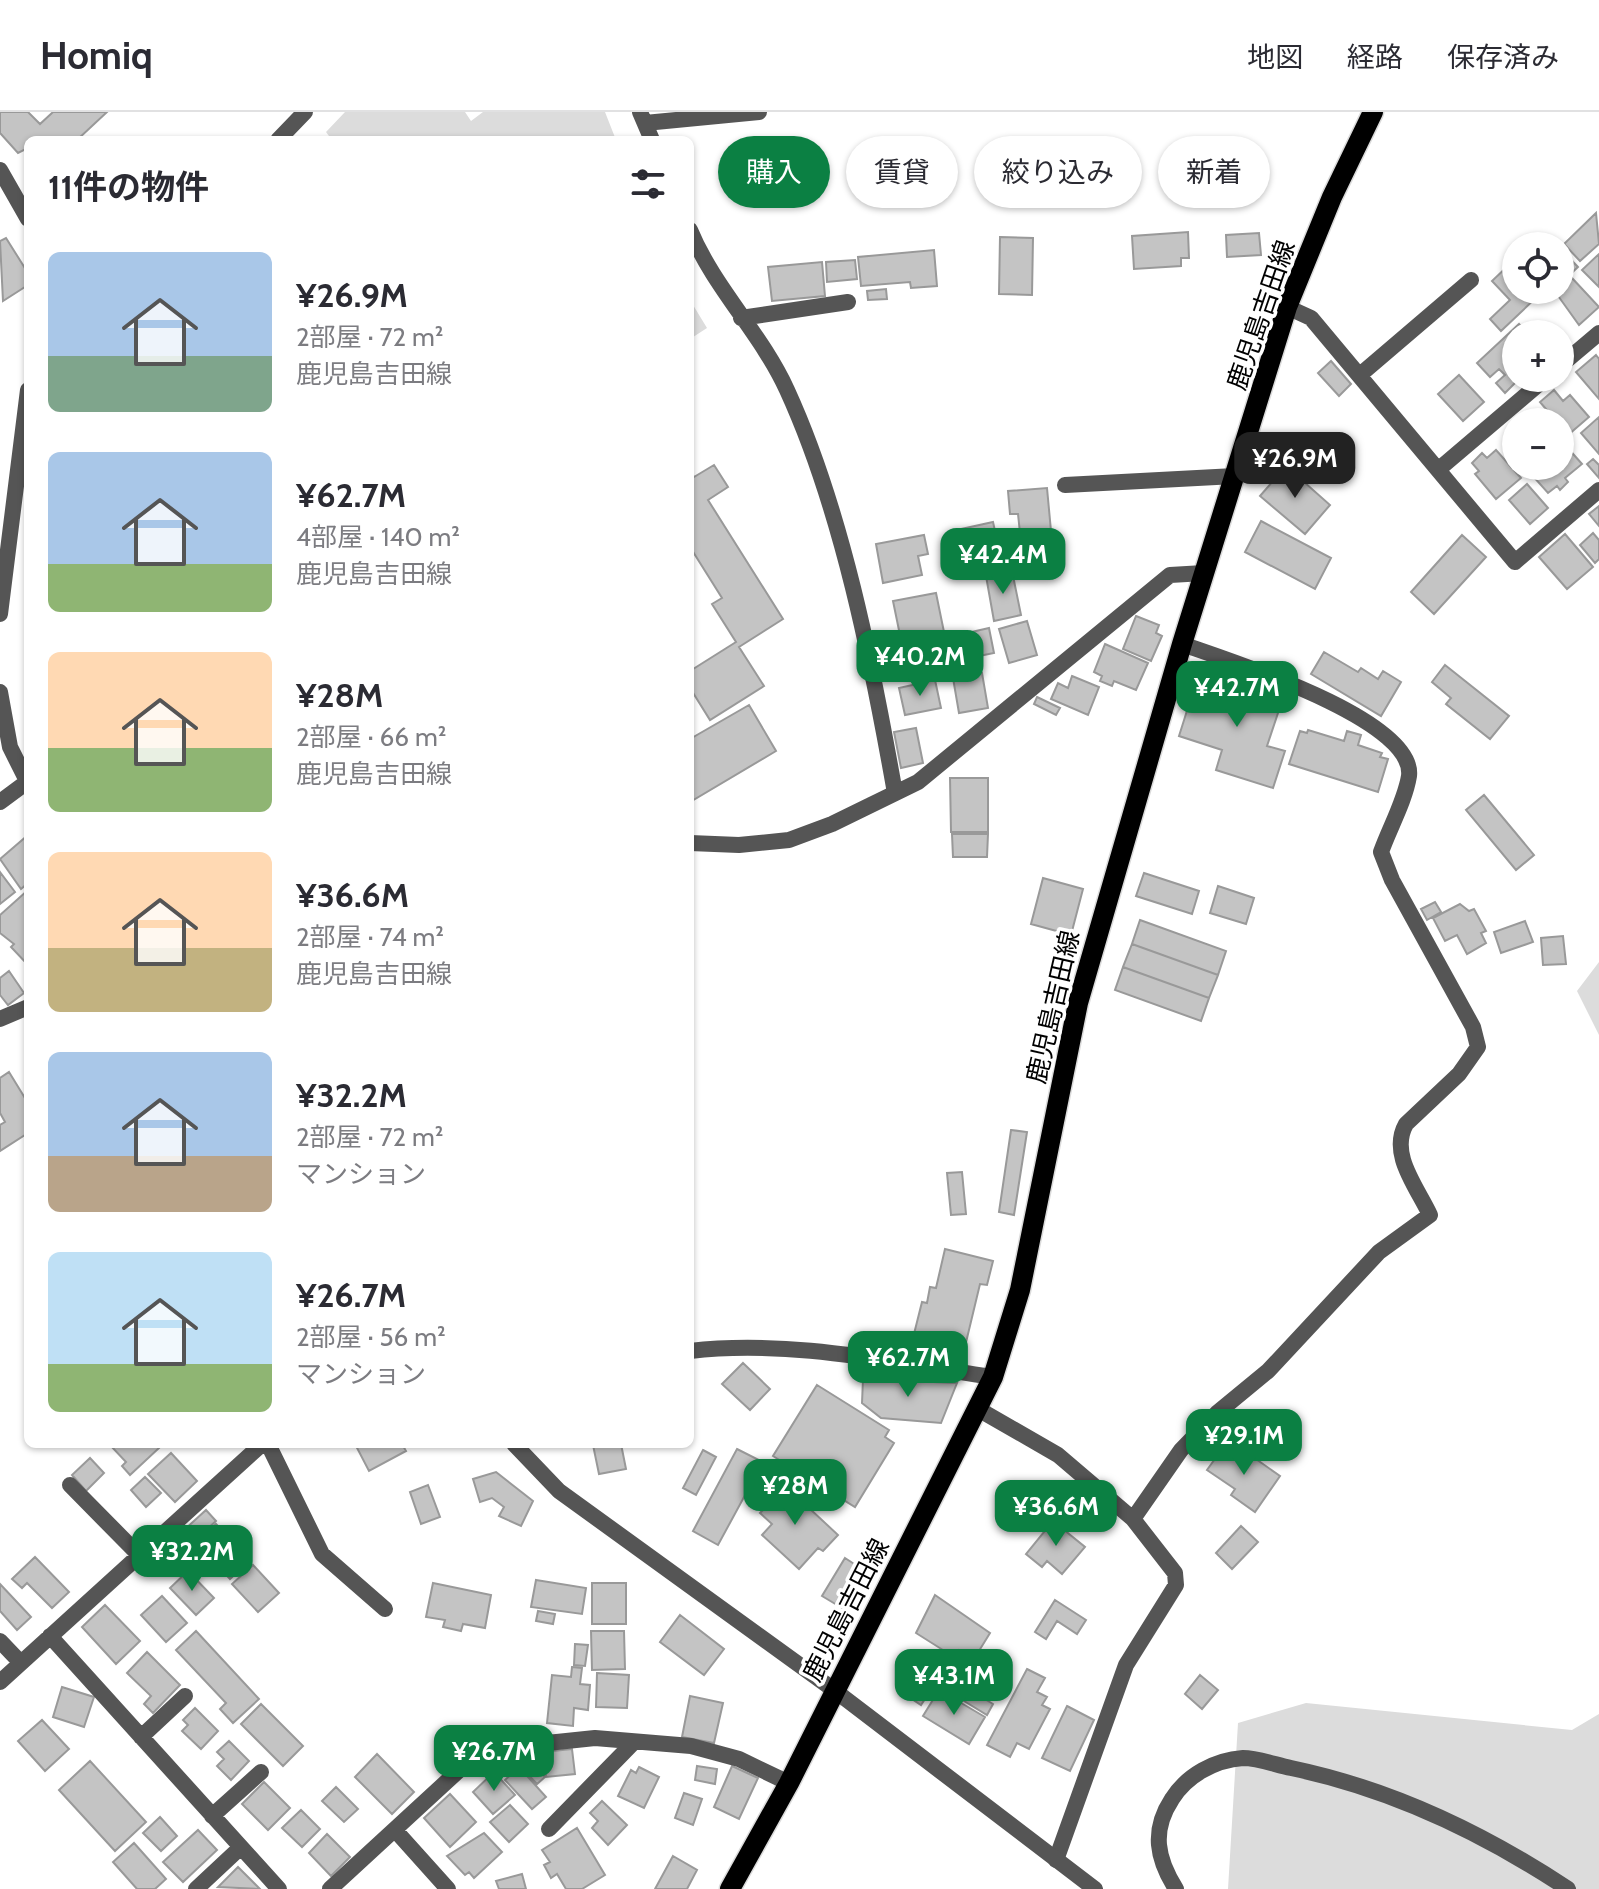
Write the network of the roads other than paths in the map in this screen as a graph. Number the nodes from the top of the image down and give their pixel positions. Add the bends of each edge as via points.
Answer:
1 (305, 112) edge
2 (759, 112) edge
3 (1373, 112) edge
4 (643, 117) edge
5 (282, 136) edge
6 (650, 136) edge
7 (0, 170) edge
8 (24, 212) edge
9 (694, 240) edge
10 (1471, 280) dead end
11 (848, 302) dead end
12 (1287, 307) junction
13 (741, 318) junction
14 (1599, 333) edge
15 (1574, 354) edge
16 (1361, 374) junction
17 (1530, 392) edge
18 (24, 422) edge
19 (1439, 469) junction
20 (1235, 476) junction
21 (1065, 485) dead end
22 (1599, 490) edge
23 (1204, 573) junction
24 (0, 614) edge
25 (1182, 644) junction
26 (0, 692) edge
27 (24, 775) edge
28 (24, 786) edge
29 (895, 793) junction
30 (0, 802) edge
31 (694, 843) edge
32 (24, 1009) edge
33 (0, 1019) edge
34 (694, 1351) edge
35 (993, 1377) junction
36 (978, 1409) junction
37 (260, 1448) edge
38 (267, 1448) edge
39 (518, 1448) edge
40 (70, 1485) dead end
41 (1133, 1519) junction
42 (139, 1555) junction
43 (385, 1609) dead end
44 (50, 1636) junction
45 (0, 1641) edge
46 (21, 1663) junction
47 (0, 1682) edge
48 (834, 1690) junction
49 (185, 1696) dead end
50 (141, 1737) junction
51 (634, 1742) junction
52 (261, 1772) dead end
53 (789, 1783) junction
54 (212, 1816) junction
55 (549, 1829) dead end
56 (395, 1830) junction
57 (241, 1847) junction
58 (1056, 1860) junction
59 (196, 1889) edge
60 (279, 1889) edge
61 (330, 1889) edge
62 (448, 1889) edge
63 (730, 1889) edge
64 (1095, 1889) edge
65 (1176, 1889) edge
66 (1568, 1889) edge

1 - 5 street
2 - 4 street
3 - 12 main road, 鹿児島吉田線
4 - 6 street
7 - 8 street
9 - 13 street
10 - 16 street
11 - 13 street
12 - 16 street via 1311,318
12 - 20 main road, 鹿児島吉田線
13 - 29 street via 786,386 818,462
14 - 15 street
16 - 19 street
17 - 19 street
18 - 24 street
19 - 22 street via 1515,562
20 - 21 street
20 - 23 main road, 鹿児島吉田線
23 - 25 main road, 鹿児島吉田線
23 - 29 street via 1170,575 918,782
25 - 35 main road, 鹿児島吉田線 via 1078,1003 1020,1290
25 - 41 street via 1278,678 1368,722 1391,737 1405,756 1409,775 1381,852 1473,1027 1478,1047 1400,1135 1399,1151 1430,1215 1379,1252 1268,1371 1217,1413 1181,1450
26 - 27 street via 10,747
28 - 30 street
29 - 31 street via 789,840
32 - 33 street
34 - 35 street via 804,1350
35 - 36 main road, 鹿児島吉田線
36 - 41 street via 1058,1455
36 - 48 main road, 鹿児島吉田線
37 - 42 street
38 - 43 street via 322,1554
39 - 48 street via 559,1491
40 - 42 street
41 - 58 street via 1175,1573 1176,1585 1126,1665
42 - 44 street
44 - 46 street
44 - 50 street
45 - 46 street
46 - 47 street
48 - 53 main road, 鹿児島吉田線
48 - 58 street
49 - 50 street
50 - 54 street
51 - 53 street via 691,1746 739,1759
51 - 55 street
51 - 56 street via 595,1738 481,1750
52 - 54 street
53 - 63 main road, 鹿児島吉田線
54 - 57 street
56 - 61 street
56 - 62 street
57 - 59 street
57 - 60 street
58 - 64 street
65 - 66 street via 1160,1864 1162,1814 1195,1775 1214,1764 1245,1758 1340,1778 1398,1798 1518,1854

